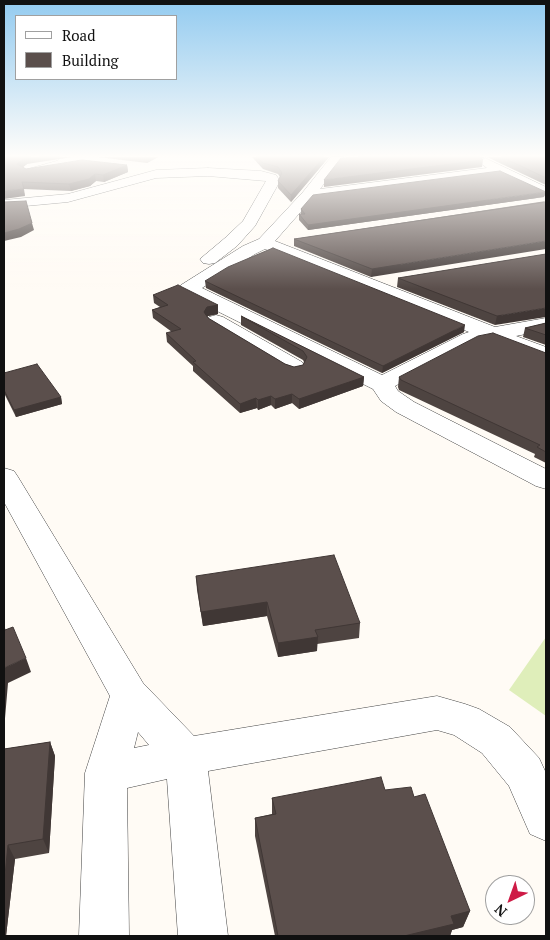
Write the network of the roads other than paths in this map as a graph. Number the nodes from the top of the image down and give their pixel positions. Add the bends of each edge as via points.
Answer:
1 (37, 201) edge
2 (262, 201) edge
3 (303, 201) edge
4 (4, 204) edge
5 (294, 239) edge
6 (264, 243) junction
7 (400, 279) edge
8 (371, 284) junction
9 (182, 288) junction
10 (546, 324) edge
11 (493, 334) junction
12 (546, 354) edge
13 (294, 367) edge
14 (382, 384) junction
15 (4, 477) edge
16 (546, 480) edge
17 (129, 695) junction
18 (186, 756) junction
19 (106, 773) junction
20 (546, 819) edge
21 (104, 936) edge
22 (204, 936) edge

1 - 4 street
2 - 9 street via 243,229
3 - 6 street
5 - 6 street
6 - 8 street
6 - 9 street
7 - 8 street
8 - 11 street
9 - 13 street via 172,293
9 - 14 street
10 - 11 street
11 - 12 street
11 - 14 street via 470,338
14 - 16 street via 389,396 405,408
15 - 17 street
17 - 18 street
17 - 19 street
18 - 19 street
18 - 20 street via 437,713 465,721 496,740 524,772
18 - 22 street
19 - 21 street

